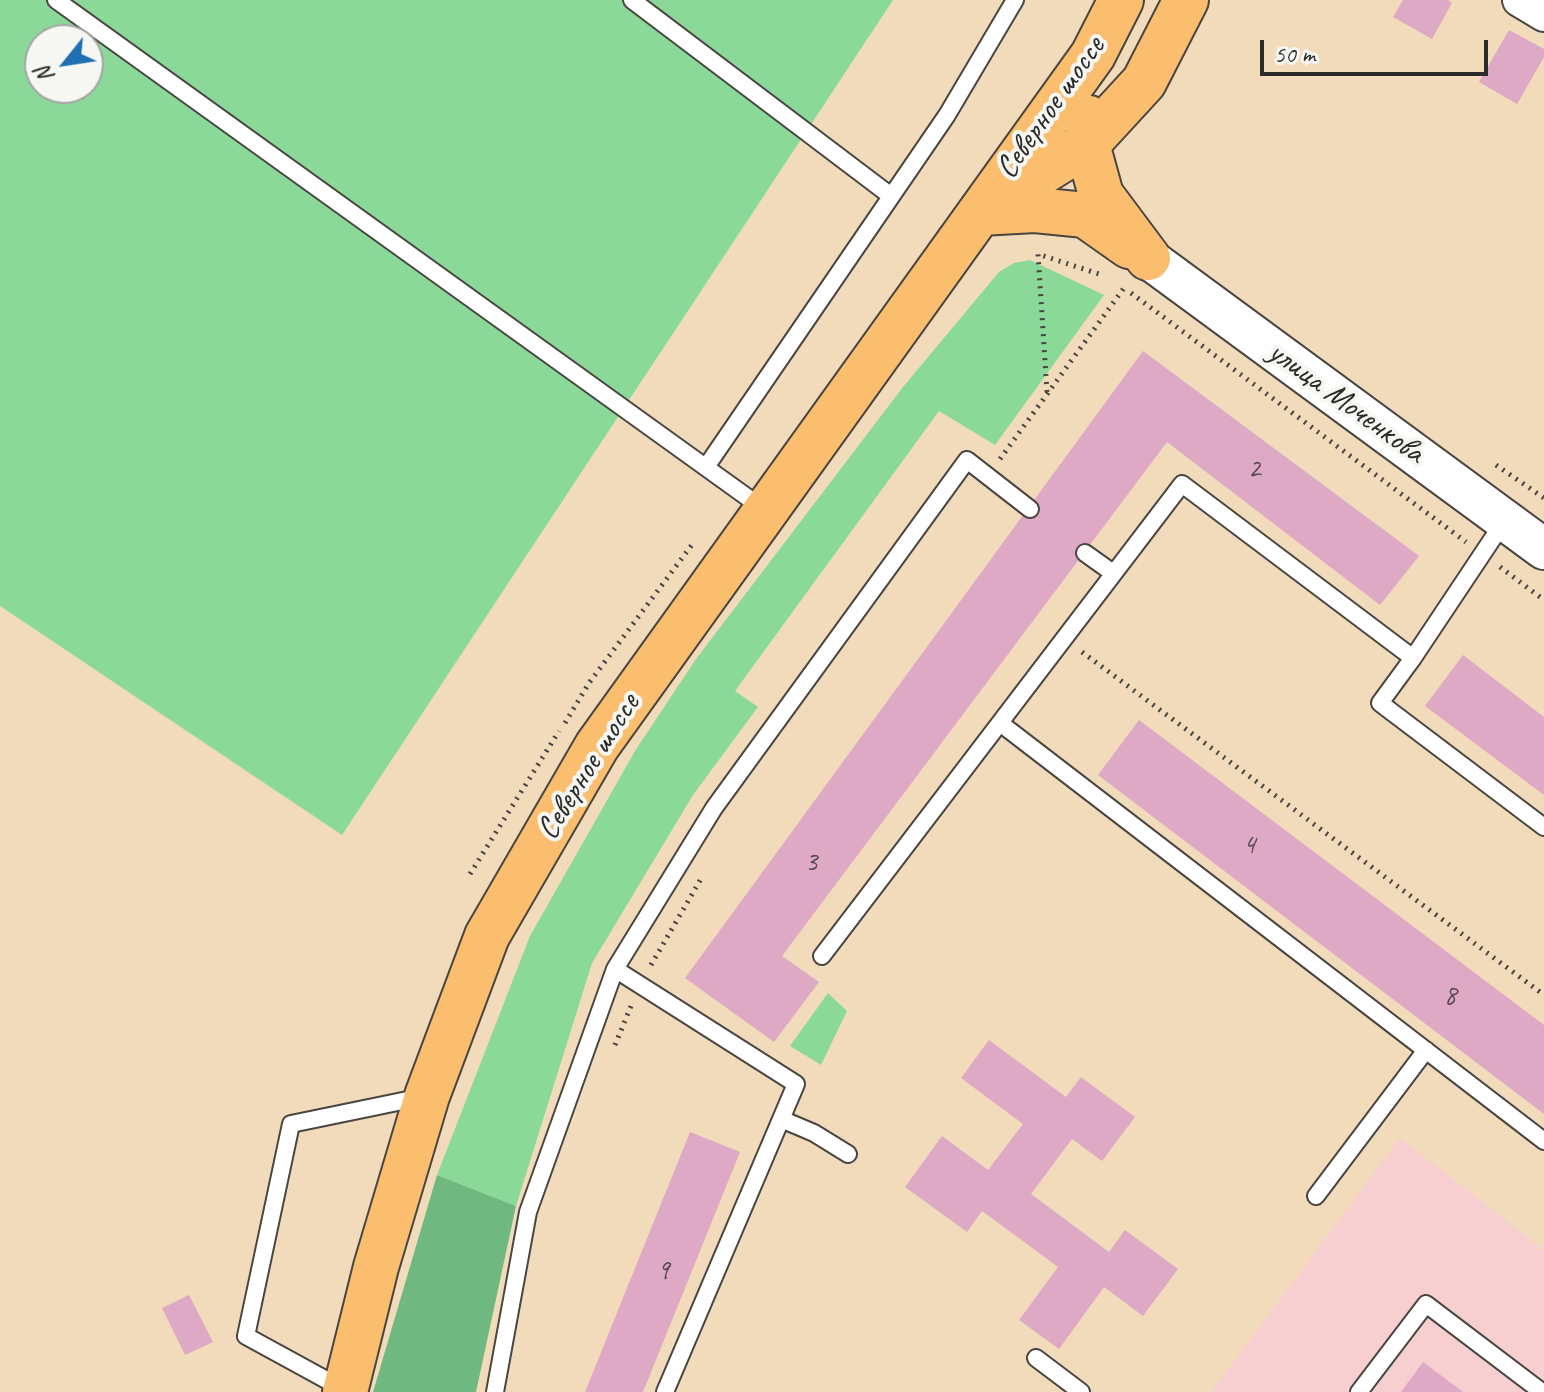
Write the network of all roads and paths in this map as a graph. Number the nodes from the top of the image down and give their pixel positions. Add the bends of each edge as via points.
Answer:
1 (56, 0) edge
2 (632, 0) edge
3 (1015, 0) edge
4 (1121, 0) edge
5 (1186, 0) edge
6 (1519, 0) edge
7 (1544, 15) edge
8 (1093, 55) junction
9 (1144, 82) junction
10 (1087, 144) junction
11 (891, 196) junction
12 (977, 213) junction
13 (1125, 276) junction
14 (1047, 394) junction
15 (1496, 465) dead end
16 (706, 467) junction
17 (988, 476) junction
18 (1544, 498) edge
19 (1030, 509) dead end
20 (765, 510) junction
21 (1531, 533) edge
22 (1085, 553) dead end
23 (1483, 554) junction
24 (1113, 573) junction
25 (1544, 600) edge
26 (1064, 639) junction
27 (1413, 658) junction
28 (1000, 723) junction
29 (1544, 827) edge
30 (706, 870) dead end
31 (822, 956) dead end
32 (615, 969) junction
33 (639, 985) junction
34 (1544, 995) edge
35 (1426, 1050) junction
36 (611, 1055) dead end
37 (427, 1096) junction
38 (781, 1119) junction
39 (1544, 1141) edge
40 (848, 1154) dead end
41 (1316, 1196) dead end
42 (1036, 1358) dead end
43 (346, 1391) edge
44 (495, 1392) edge
45 (665, 1392) edge
46 (1081, 1392) edge
47 (1359, 1392) edge
48 (1542, 1392) edge

1 - 16 lane
2 - 11 lane
3 - 11 lane via 947,115
4 - 8 main road, Северное шоссе
5 - 9 main road, Северное шоссе
6 - 7 street
8 - 10 main road
8 - 12 main road, Северное шоссе
9 - 10 main road, Северное шоссе
9 - 13 main road via 1120,167 1130,213
10 - 12 main road, Северное шоссе
10 - 13 main road
11 - 16 lane
12 - 13 main road via 1035,210 1085,215
12 - 20 main road, Северное шоссе
13 - 14 path
13 - 14 path via 1038,254
13 - 21 street, улица Моченкова
13 - 23 path
14 - 17 path
15 - 18 path
16 - 20 lane
17 - 19 lane
17 - 32 lane via 967,460 714,808
20 - 37 main road, Северное шоссе via 597,746 487,936
21 - 23 lane
22 - 24 lane
23 - 25 path
23 - 27 lane
24 - 26 lane
24 - 27 lane via 1182,484
26 - 28 lane
26 - 34 path
27 - 29 lane via 1380,703
28 - 31 lane
28 - 35 lane
30 - 33 path
32 - 33 lane
32 - 44 lane via 528,1212
33 - 36 path
33 - 38 lane via 796,1084
35 - 39 lane
35 - 41 lane
37 - 43 main road, Северное шоссе
37 - 43 lane via 291,1124 246,1336
38 - 40 lane
38 - 45 lane
42 - 46 lane
47 - 48 lane via 1426,1304

